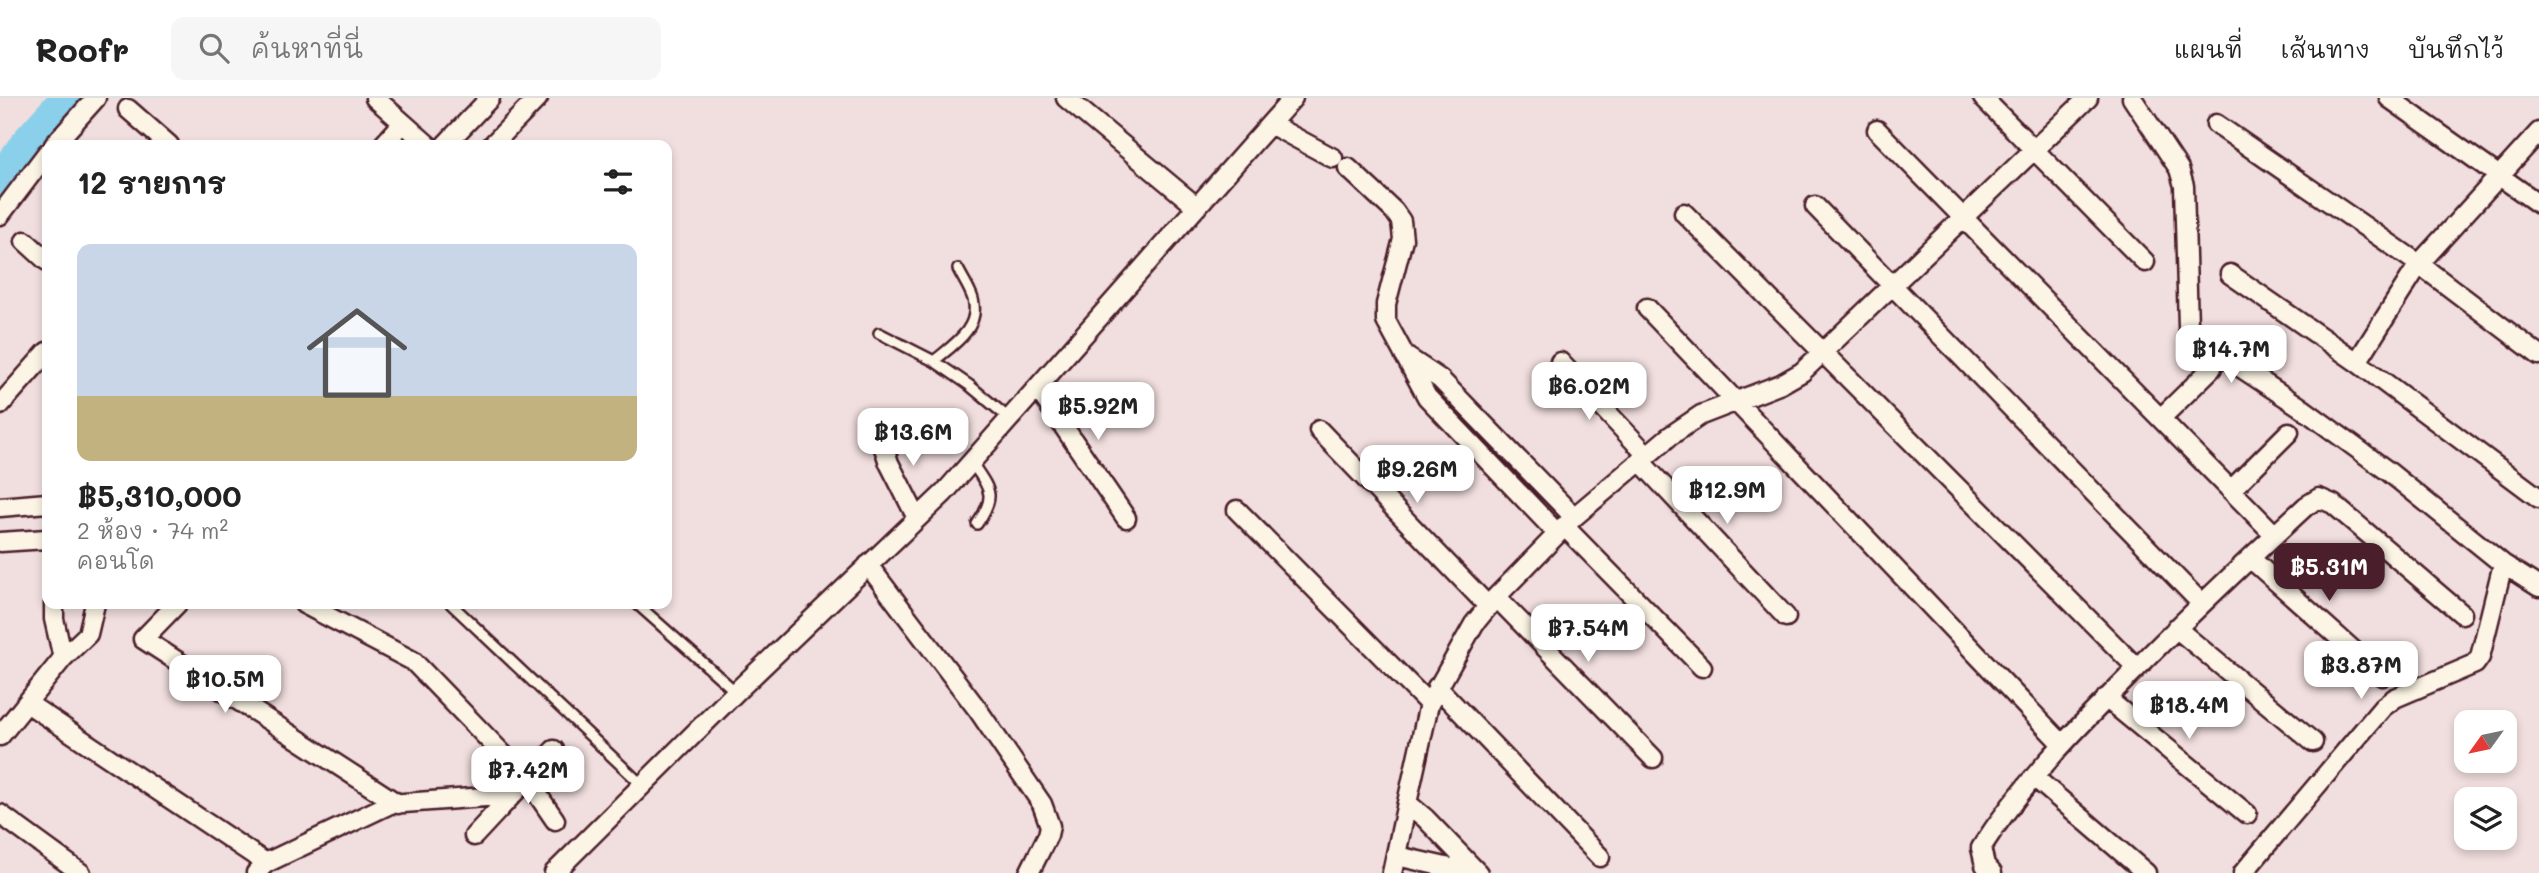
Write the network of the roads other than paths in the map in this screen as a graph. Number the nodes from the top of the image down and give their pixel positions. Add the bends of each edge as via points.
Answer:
1 (96, 98) edge
2 (489, 98) edge
3 (538, 98) edge
4 (1066, 98) edge
5 (1983, 98) edge
6 (2088, 98) edge
7 (2389, 98) edge
8 (377, 99) edge
9 (1290, 99) edge
10 (2136, 100) edge
11 (128, 109) dead end
12 (403, 123) junction
13 (1270, 124) junction
14 (2216, 124) dead end
15 (1877, 130) dead end
16 (2539, 132) edge
17 (58, 140) edge
18 (163, 140) edge
19 (388, 140) edge
20 (422, 140) edge
21 (450, 140) edge
22 (497, 140) edge
23 (2035, 150) junction
24 (42, 160) edge
25 (2500, 175) junction
26 (2539, 204) edge
27 (1815, 206) dead end
28 (1197, 207) junction
29 (1684, 212) dead end
30 (0, 215) edge
31 (1964, 218) junction
32 (25, 241) dead end
33 (42, 256) edge
34 (2146, 262) dead end
35 (2420, 264) junction
36 (958, 270) dead end
37 (2230, 274) dead end
38 (1894, 286) junction
39 (1647, 308) dead end
40 (880, 333) dead end
41 (1824, 353) junction
42 (1404, 355) junction
43 (2539, 355) edge
44 (42, 358) edge
45 (934, 361) junction
46 (1560, 362) dead end
47 (2357, 362) junction
48 (2212, 368) dead end
49 (1038, 389) junction
50 (1738, 402) junction
51 (0, 405) edge
52 (2161, 418) junction
53 (1011, 420) junction
54 (1481, 421) junction
55 (878, 430) dead end
56 (1319, 430) dead end
57 (2289, 432) dead end
58 (1464, 438) junction
59 (1644, 458) junction
60 (972, 463) junction
61 (2231, 491) junction
62 (2539, 498) edge
63 (42, 503) edge
64 (0, 507) edge
65 (1237, 510) dead end
66 (1126, 518) dead end
67 (918, 519) junction
68 (977, 524) dead end
69 (1565, 526) junction
70 (2275, 535) junction
71 (42, 539) edge
72 (0, 542) edge
73 (2250, 558) junction
74 (2503, 564) junction
75 (869, 565) junction
76 (2539, 587) edge
77 (1492, 601) junction
78 (2201, 603) junction
79 (54, 609) edge
80 (94, 609) edge
81 (172, 609) edge
82 (313, 609) edge
83 (457, 609) edge
84 (642, 609) edge
85 (2462, 614) dead end
86 (1786, 617) dead end
87 (2176, 628) junction
88 (63, 659) junction
89 (1702, 667) dead end
90 (2137, 668) junction
91 (2382, 676) dead end
92 (1437, 687) junction
93 (736, 692) junction
94 (2106, 698) junction
95 (27, 703) junction
96 (1429, 704) junction
97 (0, 736) edge
98 (2313, 743) dead end
99 (2062, 744) junction
100 (554, 750) dead end
101 (1653, 758) dead end
102 (2034, 777) junction
103 (527, 779) junction
104 (642, 785) junction
105 (512, 795) junction
106 (1407, 803) junction
107 (398, 804) junction
108 (0, 814) edge
109 (2247, 814) dead end
110 (555, 820) dead end
111 (474, 836) dead end
112 (1601, 857) dead end
113 (1395, 865) edge
114 (261, 868) edge
115 (81, 873) edge
116 (554, 873) edge
117 (1029, 873) edge
118 (1472, 873) edge
119 (1478, 873) edge
120 (1992, 873) edge
121 (2146, 873) edge
122 (2243, 873) edge

1 - 17 street
2 - 21 street
3 - 22 street
4 - 28 street
5 - 23 street
6 - 23 street
7 - 25 street
8 - 12 street
9 - 13 street
10 - 74 street via 2179,169 2184,186 2191,335 2389,472
11 - 18 street
12 - 19 street
12 - 20 street
13 - 28 street
13 - 42 street via 1340,163 1401,221 1403,239 1385,321
14 - 35 street
15 - 31 street
16 - 25 street
23 - 31 street
23 - 34 street
24 - 30 street
25 - 26 street
25 - 35 street
27 - 38 street
28 - 49 street
29 - 41 street
31 - 38 street
31 - 52 street
32 - 33 street
35 - 43 street
35 - 47 street
36 - 45 lane via 973,300 971,326
37 - 47 street
38 - 41 street
38 - 78 street
39 - 50 street
40 - 45 lane
41 - 50 street via 1781,384
41 - 90 street
42 - 54 street via 1440,379
42 - 58 street via 1427,397
44 - 51 street
45 - 53 lane via 970,384
46 - 59 street
47 - 62 street
48 - 52 street
49 - 53 street
49 - 66 street
50 - 59 street via 1701,415
50 - 99 street
52 - 61 street
53 - 60 street
54 - 58 street
54 - 69 street
55 - 67 street
56 - 77 street
57 - 61 street
58 - 69 street
59 - 69 street
59 - 86 street
60 - 67 street
60 - 68 lane via 991,496
61 - 70 street
63 - 64 street
65 - 96 street
67 - 75 street
69 - 77 street
69 - 89 street
70 - 73 street
70 - 85 street via 2319,498 2333,504
71 - 72 street
73 - 78 street
73 - 91 street
74 - 76 street
74 - 122 street via 2475,664 2383,707
75 - 93 street
75 - 117 street via 1042,804 1050,826
77 - 92 street
77 - 101 street
78 - 87 street
79 - 88 street
80 - 88 street via 88,634
81 - 107 street via 143,639
82 - 103 street via 412,661
83 - 104 lane
84 - 93 lane
87 - 90 street
87 - 98 street
88 - 95 street
90 - 94 street
92 - 96 street
92 - 112 street
93 - 104 street
94 - 99 street
94 - 109 street
95 - 97 street
95 - 114 street
96 - 106 street
99 - 102 street
100 - 103 street
102 - 120 street via 1981,848
102 - 121 street
103 - 105 street
103 - 110 street
104 - 116 street
105 - 107 street
105 - 111 street
106 - 113 street
106 - 119 street
107 - 114 street
108 - 115 street
113 - 118 street

